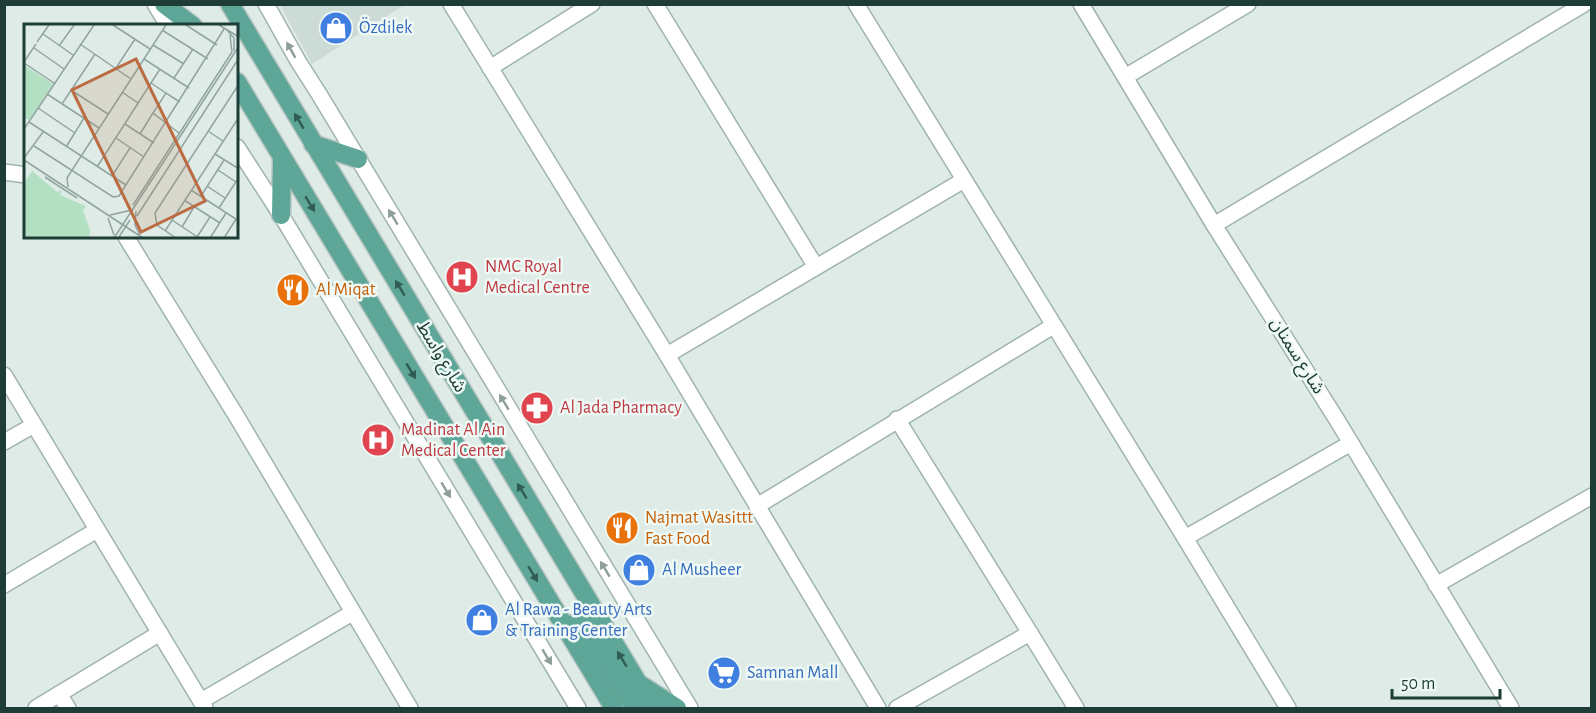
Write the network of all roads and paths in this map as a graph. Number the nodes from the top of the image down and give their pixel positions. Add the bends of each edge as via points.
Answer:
1 (155, 4) edge
2 (164, 4) edge
3 (190, 4) edge
4 (230, 4) edge
5 (239, 4) edge
6 (266, 4) edge
7 (451, 4) edge
8 (592, 4) edge
9 (655, 4) edge
10 (856, 4) edge
11 (1082, 4) edge
12 (1248, 4) edge
13 (1584, 4) edge
14 (167, 24) edge
15 (190, 24) edge
16 (202, 24) edge
17 (245, 30) junction
18 (490, 68) junction
19 (1125, 77) junction
20 (238, 84) edge
21 (313, 144) junction
22 (238, 151) edge
23 (282, 156) junction
24 (358, 159) junction
25 (4, 172) edge
26 (24, 175) edge
27 (964, 180) junction
28 (281, 215) junction
29 (1214, 225) junction
30 (127, 238) edge
31 (816, 267) junction
32 (1053, 326) junction
33 (667, 355) junction
34 (4, 375) edge
35 (897, 419) junction
36 (34, 425) junction
37 (4, 442) edge
38 (1351, 443) junction
39 (1592, 496) edge
40 (757, 506) junction
41 (98, 530) junction
42 (1185, 538) junction
43 (4, 585) edge
44 (1436, 585) junction
45 (352, 613) junction
46 (568, 632) junction
47 (160, 633) junction
48 (1030, 633) junction
49 (636, 682) junction
50 (59, 694) junction
51 (203, 705) edge
52 (36, 708) edge
53 (68, 708) edge
54 (410, 708) edge
55 (578, 708) edge
56 (614, 708) edge
57 (635, 708) edge
58 (653, 708) edge
59 (676, 708) edge
60 (690, 708) edge
61 (878, 708) edge
62 (897, 708) edge
63 (1076, 708) edge
64 (1288, 708) edge
65 (1511, 708) edge

1 - 14 street
2 - 15 main road
3 - 16 main road
4 - 17 main road, شارع واسط
5 - 17 main road
24 -> 6 street
7 - 18 street
8 - 18 street
9 - 31 street
10 - 27 street
11 - 19 street, شارع سمنان
12 - 19 street
13 - 29 street
21 -> 17 main road, شارع واسط
18 - 33 street
19 - 29 street, شارع سمنان
20 - 23 main road, شارع واسط
21 - 24 main road
49 -> 21 main road, شارع واسط
22 - 28 street
23 - 28 main road
23 -> 46 main road, شارع واسط
60 -> 24 street
25 - 26 street
27 - 31 street
27 - 32 street
28 -> 55 street
29 - 38 street, شارع سمنان
30 - 45 street
31 - 33 street
32 - 35 street
32 - 42 street
33 - 40 street
34 - 36 street
35 - 40 street
35 - 48 street
36 - 37 street
36 - 41 street
38 - 42 street
38 - 44 street, شارع سمنان
39 - 44 street
40 - 61 street
41 - 43 street
41 - 47 street
42 - 64 street
44 - 65 street, شارع سمنان
45 - 51 street
45 - 54 street
46 - 56 main road, شارع واسط
46 - 57 main road via 577,622 584,625
47 - 50 street
47 - 51 street
48 - 62 street
48 - 63 street
49 - 58 main road, شارع واسط
49 - 59 main road
50 - 52 street
50 - 53 street

